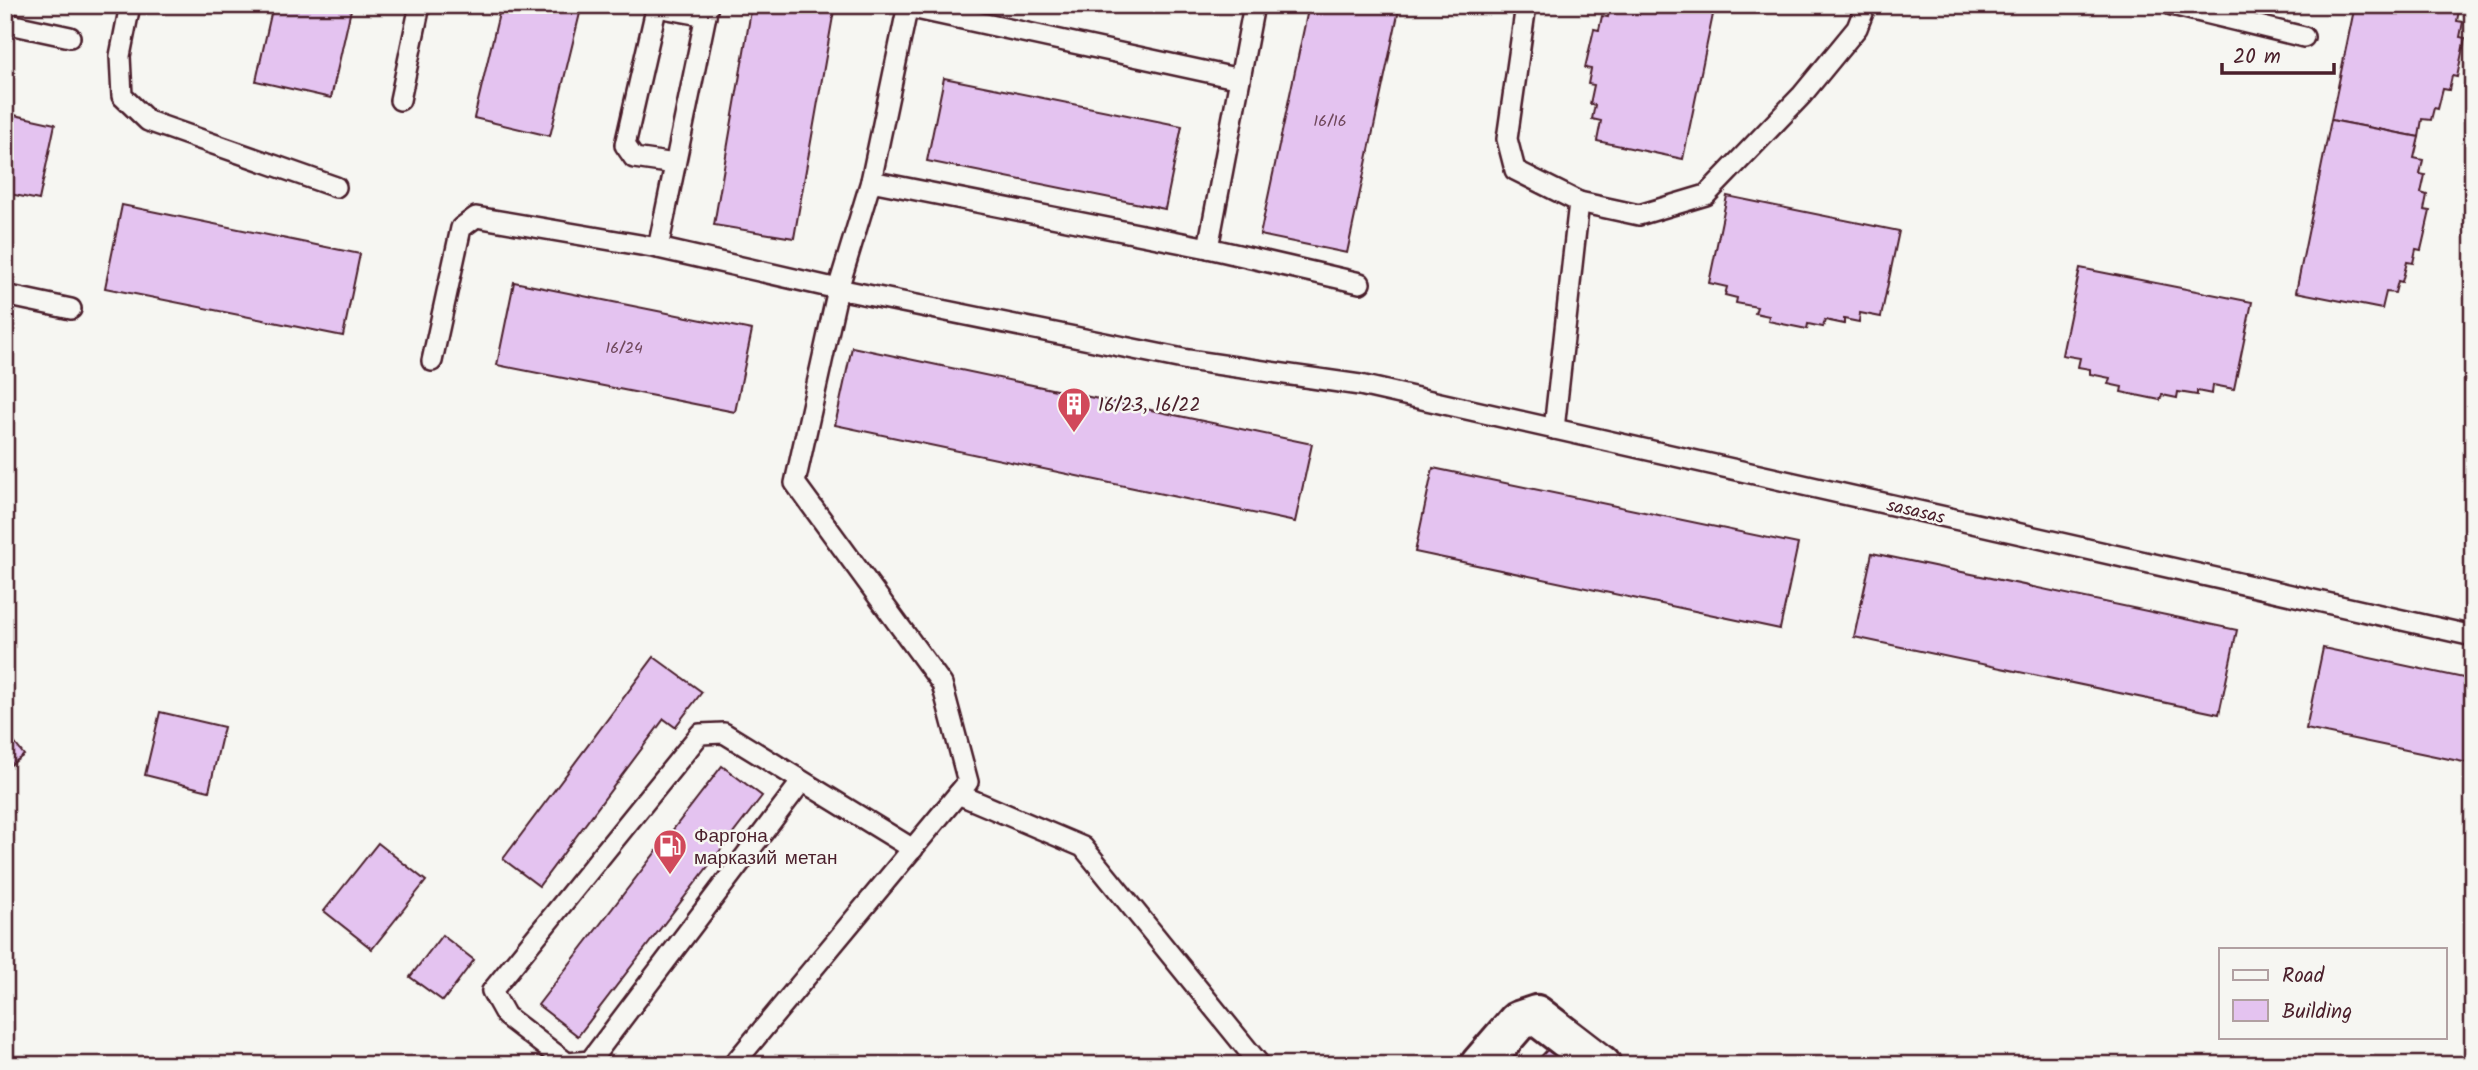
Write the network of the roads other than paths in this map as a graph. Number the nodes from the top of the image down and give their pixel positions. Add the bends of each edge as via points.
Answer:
1 (130, 5) edge
2 (420, 5) edge
3 (1254, 5) edge
4 (1526, 5) edge
5 (1866, 5) edge
6 (2172, 5) edge
7 (657, 6) edge
8 (907, 6) edge
9 (707, 10) edge
10 (5, 23) edge
11 (70, 37) dead end
12 (2304, 37) dead end
13 (1240, 79) junction
14 (400, 100) dead end
15 (675, 164) junction
16 (871, 181) junction
17 (335, 187) dead end
18 (1579, 202) junction
19 (659, 248) junction
20 (1208, 248) junction
21 (1360, 284) dead end
22 (838, 289) junction
23 (5, 295) edge
24 (71, 309) dead end
25 (432, 361) dead end
26 (1554, 429) junction
27 (2473, 636) edge
28 (802, 781) junction
29 (958, 794) junction
30 (913, 849) junction
31 (733, 1065) edge
32 (1260, 1065) edge
33 (1480, 1065) edge
34 (1601, 1065) edge

1 - 17 lane via 120,56 122,96 148,121
2 - 14 lane
3 - 13 lane
4 - 18 lane via 1507,139 1515,170
5 - 18 lane via 1857,28 1802,95 1706,195 1639,215
6 - 12 lane
7 - 9 lane
7 - 15 lane via 625,145 634,158
8 - 13 lane
8 - 16 lane
9 - 15 lane
10 - 11 lane
13 - 20 lane
15 - 19 lane
16 - 20 lane
16 - 22 lane
18 - 26 lane
19 - 22 lane, sasasas
19 - 25 lane, sasasas via 476,217 461,228
20 - 21 lane
22 - 26 lane, sasasas via 1188,359 1360,385
22 - 29 lane via 794,483 942,684 968,782
23 - 24 lane
26 - 27 lane, sasasas
28 - 28 lane via 724,733 700,734 492,991 506,1016 567,1063 590,1061
28 - 30 lane
29 - 30 lane
29 - 32 lane via 1083,847
30 - 31 lane
33 - 34 street via 1518,1021 1536,1015

